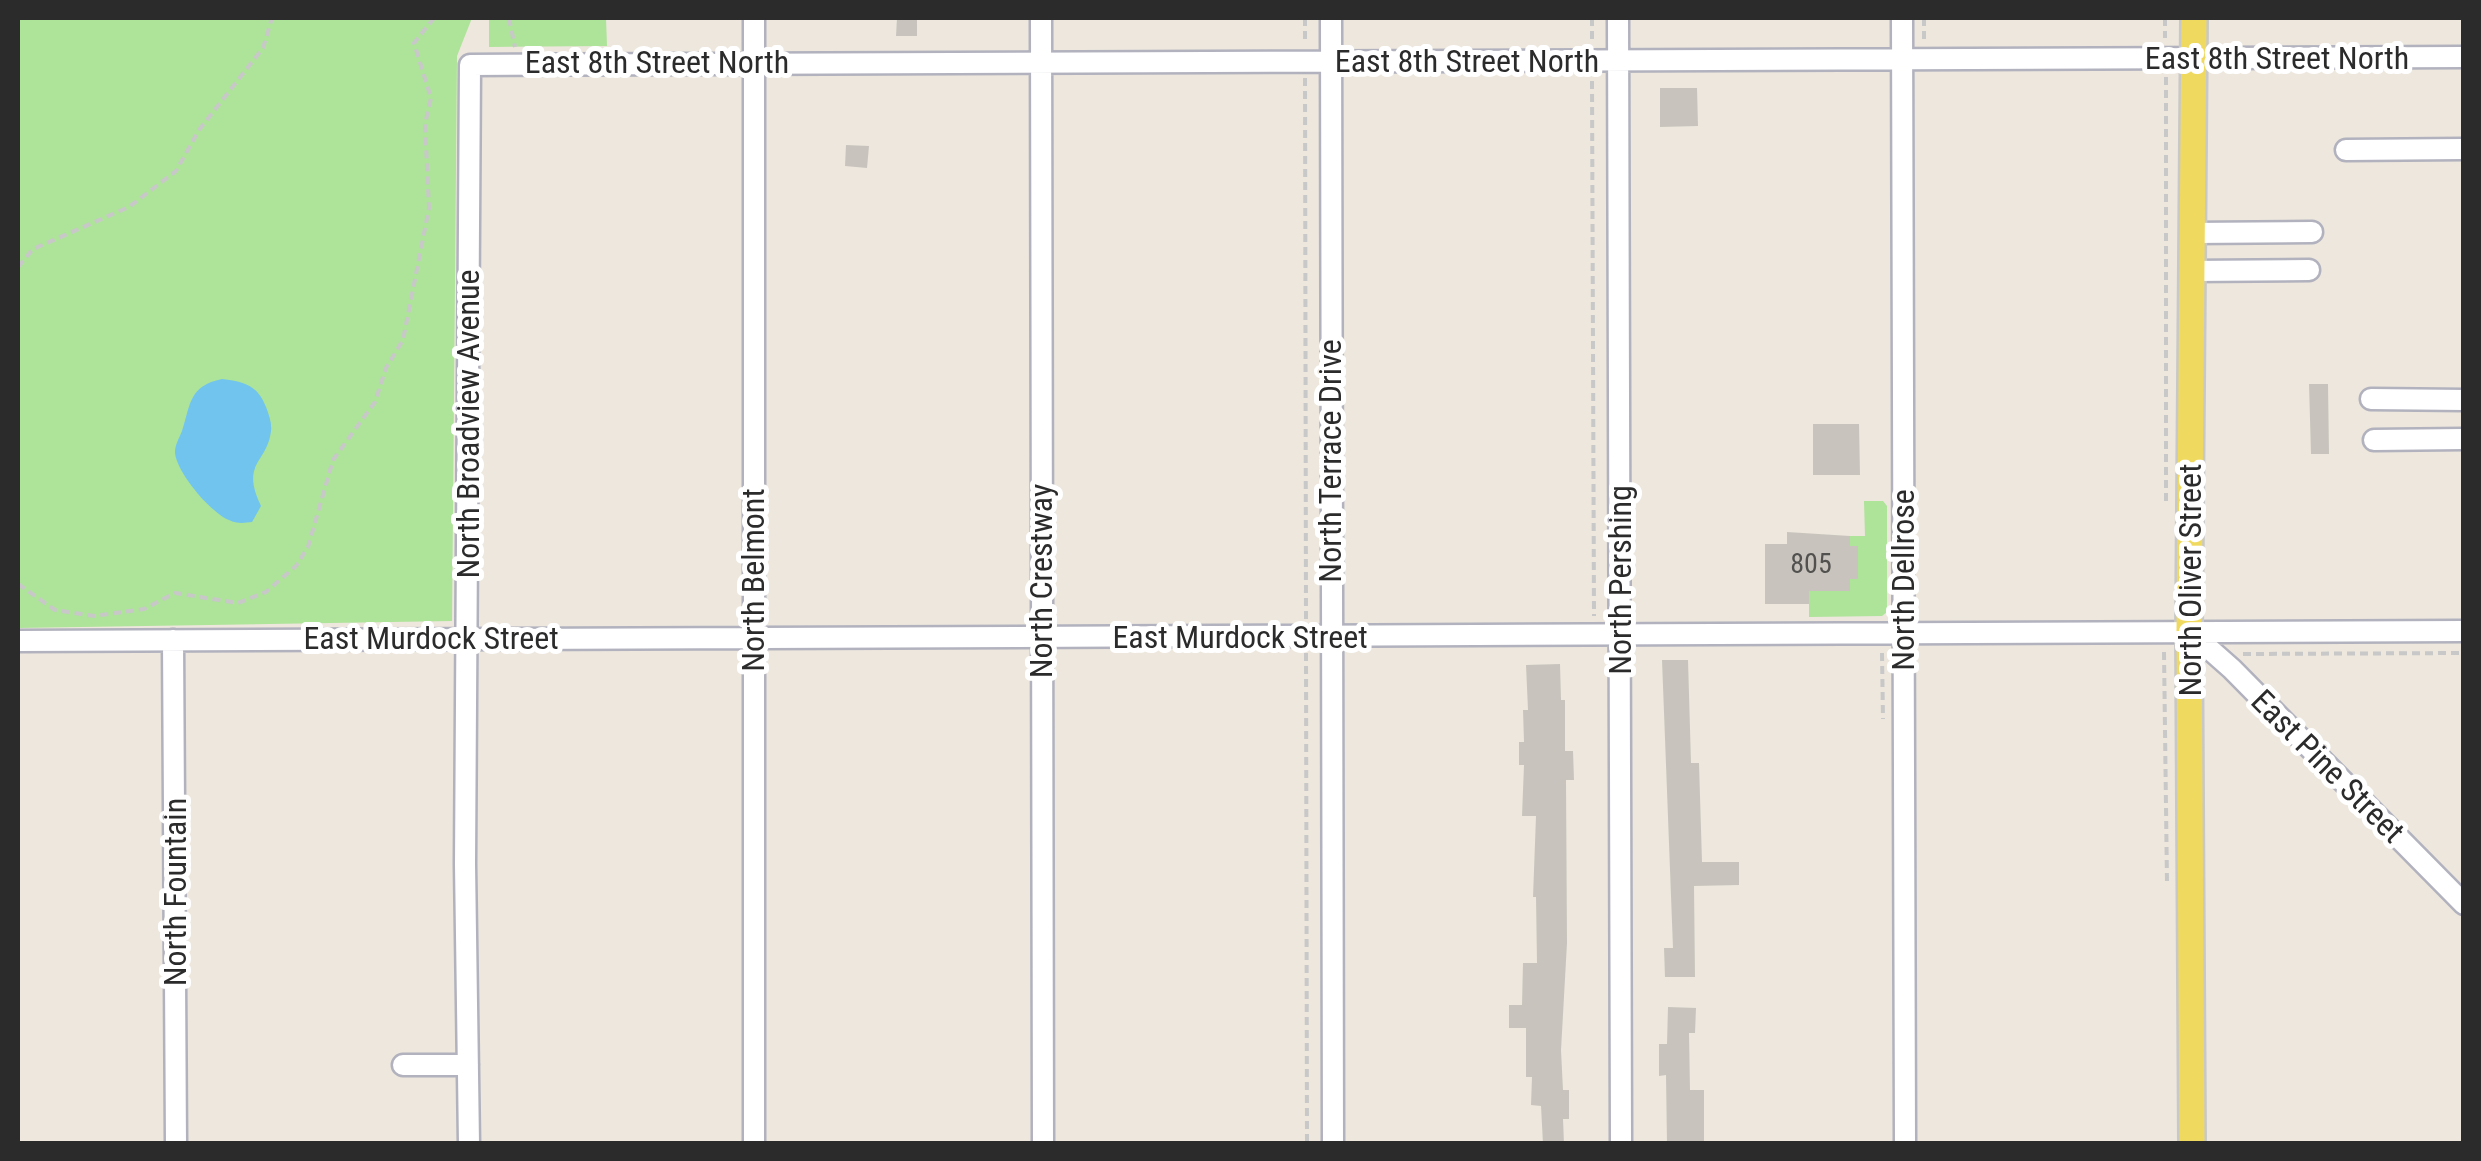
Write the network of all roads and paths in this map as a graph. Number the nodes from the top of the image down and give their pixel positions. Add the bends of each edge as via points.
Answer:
1 (272, 18) edge
2 (434, 18) edge
3 (508, 18) edge
4 (754, 18) edge
5 (1041, 18) edge
6 (1305, 18) edge
7 (1330, 18) edge
8 (1592, 18) edge
9 (1618, 18) edge
10 (1902, 18) edge
11 (1924, 18) edge
12 (2165, 18) edge
13 (2194, 18) edge
14 (1924, 39) dead end
15 (2464, 57) edge
16 (2166, 58) junction
17 (2193, 58) junction
18 (1902, 60) junction
19 (1041, 61) junction
20 (1305, 61) junction
21 (1331, 61) junction
22 (1592, 61) junction
23 (1618, 61) junction
24 (515, 62) junction
25 (754, 62) junction
26 (470, 65) joint
27 (2464, 148) edge
28 (2346, 150) dead end
29 (2312, 232) dead end
30 (2192, 233) junction
31 (18, 266) edge
32 (2309, 270) dead end
33 (2192, 271) junction
34 (2371, 399) dead end
35 (2464, 400) edge
36 (2374, 440) dead end
37 (2464, 440) edge
38 (2166, 508) dead end
39 (18, 584) edge
40 (1594, 616) dead end
41 (2189, 631) junction
42 (2464, 631) edge
43 (1903, 633) junction
44 (1620, 635) junction
45 (1330, 636) junction
46 (468, 637) junction
47 (1306, 637) junction
48 (1041, 638) junction
49 (174, 640) junction
50 (752, 640) junction
51 (18, 641) edge
52 (2464, 652) edge
53 (2215, 654) junction
54 (2464, 904) edge
55 (468, 1065) junction
56 (403, 1066) dead end
57 (176, 1144) edge
58 (469, 1144) edge
59 (754, 1144) edge
60 (1043, 1144) edge
61 (1306, 1144) edge
62 (1333, 1144) edge
63 (1621, 1144) edge
64 (1905, 1144) edge
65 (2192, 1144) edge

1 - 31 path via 263,48 176,171 129,207 33,248
2 - 39 path via 414,43 430,98 424,124 429,208 403,340 375,402 333,460 308,547 296,566 266,592 238,603 176,593 144,608 94,616 55,610
3 - 24 path
4 - 25 street, North Belmont
5 - 19 street, North Crestway
6 - 20 path
7 - 21 street, North Terrace Drive
8 - 22 path
9 - 23 street, North Pershing
10 - 18 street, North Dellrose
11 - 14 path
12 - 16 path
13 - 17 main road, North Oliver Street
15 - 17 street, East 8th Street North
16 - 17 street, East 8th Street North
16 - 18 street, East 8th Street North
16 - 38 path
17 - 30 main road, North Oliver Street
18 - 23 street, East 8th Street North
18 - 43 street, North Dellrose
19 - 20 street, East 8th Street North
19 - 25 street, East 8th Street North
19 - 48 street, North Crestway
20 - 21 street, East 8th Street North
20 - 47 path
21 - 22 street, East 8th Street North
21 - 45 street, North Terrace Drive
22 - 23 street, East 8th Street North
22 - 40 path
23 - 44 street, North Pershing
24 - 25 street, East 8th Street North
24 - 26 street, East 8th Street North
25 - 50 street, North Belmont
26 - 46 street, North Broadview Avenue
27 - 28 street
29 - 30 street
30 - 33 main road, North Oliver Street
32 - 33 street
33 - 41 main road, North Oliver Street
34 - 35 street
36 - 37 street
41 - 42 street, East Murdock Street
41 - 43 street, East Murdock Street
41 - 53 street, East Pine Street
41 - 65 main road, North Oliver Street
43 - 44 street, East Murdock Street
43 - 64 street, North Dellrose
44 - 45 street, East Murdock Street
44 - 63 street, North Pershing
45 - 47 street, East Murdock Street
45 - 62 street, North Terrace Drive
46 - 49 street, East Murdock Street
46 - 50 street, East Murdock Street
46 - 55 street, North Broadview Avenue
47 - 48 street, East Murdock Street
47 - 61 path
48 - 50 street, East Murdock Street
48 - 60 street, North Crestway
49 - 51 street, East Murdock Street
49 - 57 street, North Fountain
50 - 59 street, North Belmont
52 - 53 path
53 - 54 street, East Pine Street
55 - 56 street
55 - 58 street, North Broadview Avenue

